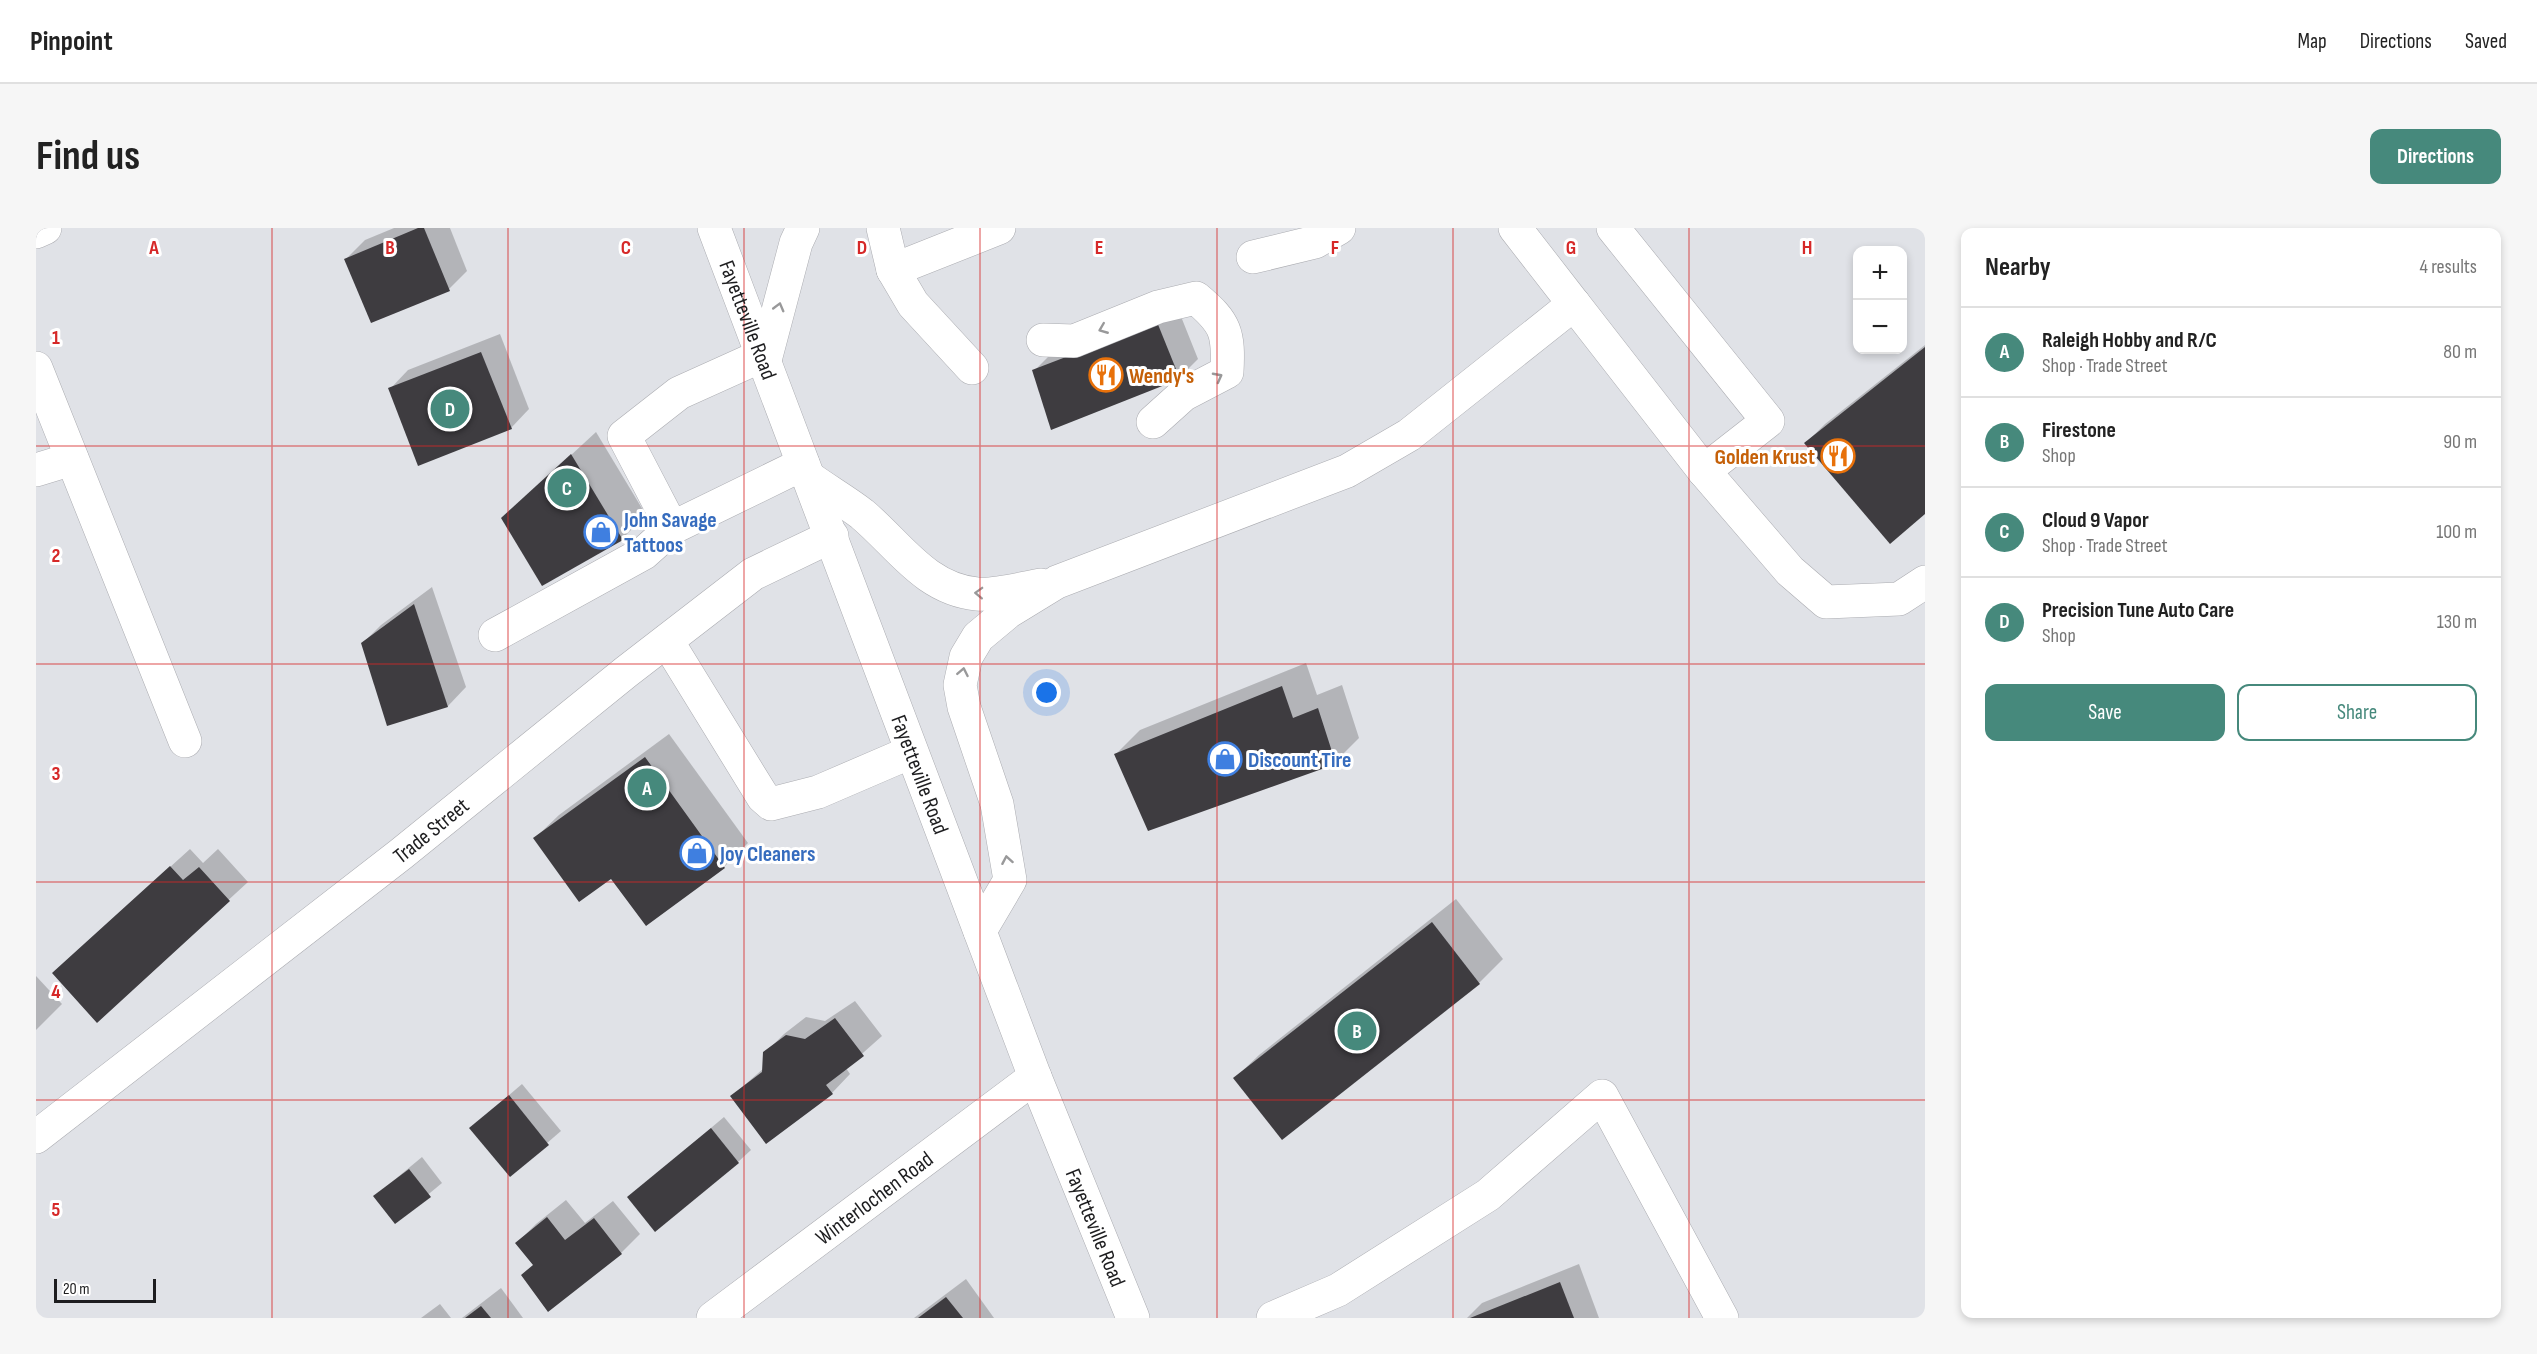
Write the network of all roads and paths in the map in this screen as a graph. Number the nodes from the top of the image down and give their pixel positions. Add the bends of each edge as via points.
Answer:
1 (45, 228) edge
2 (714, 228) edge
3 (803, 228) edge
4 (883, 228) edge
5 (999, 228) edge
6 (1339, 228) edge
7 (1515, 228) edge
8 (1613, 228) edge
9 (36, 232) edge
10 (1253, 257) dead end
11 (892, 270) junction
12 (1574, 304) junction
13 (1043, 340) dead end
14 (762, 360) junction
15 (36, 368) edge
16 (972, 368) dead end
17 (1153, 422) dead end
18 (72, 459) junction
19 (36, 470) edge
20 (806, 471) junction
21 (1704, 471) junction
22 (672, 528) junction
23 (832, 536) junction
24 (1058, 582) junction
25 (1925, 582) edge
26 (495, 635) dead end
27 (667, 641) junction
28 (185, 741) dead end
29 (911, 752) junction
30 (980, 930) junction
31 (1035, 1077) junction
32 (36, 1137) edge
33 (713, 1318) edge
34 (1133, 1318) edge
35 (1274, 1318) edge
36 (1722, 1318) edge

1 - 9 main road
2 - 14 main road, Fayetteville Road
14 -> 3 main road
4 - 11 main road
5 - 11 main road
6 - 10 main road via 1315,242
7 - 12 main road
8 - 21 main road via 1768,421
11 - 16 main road via 913,304
12 - 21 main road
12 - 24 main road via 1409,435 1347,471
17 -> 13 main road via 1183,395 1227,372 1228,343 1216,315 1196,298 1158,307 1074,340
14 - 20 main road, Fayetteville Road
14 - 22 main road via 679,393 624,436
15 - 18 main road
18 - 19 main road
18 - 28 main road
20 - 22 main road
20 - 23 main road, Fayetteville Road
24 -> 20 main road via 979,595 955,590 918,570 862,515
21 - 25 main road via 1790,571 1826,602 1899,600
22 - 26 main road via 644,553
23 - 27 main road, Trade Street via 753,574
23 - 29 main road, Fayetteville Road
30 -> 24 main road via 1010,880 997,804 964,707 960,685 966,657 978,637 993,624
27 - 29 main road via 771,804 818,792
27 - 32 main road, Trade Street
29 - 30 main road, Fayetteville Road
30 - 31 main road, Fayetteville Road
31 - 33 main road, Winterlochen Road
31 - 34 main road, Fayetteville Road
35 - 36 main road via 1338,1290 1488,1195 1602,1096

